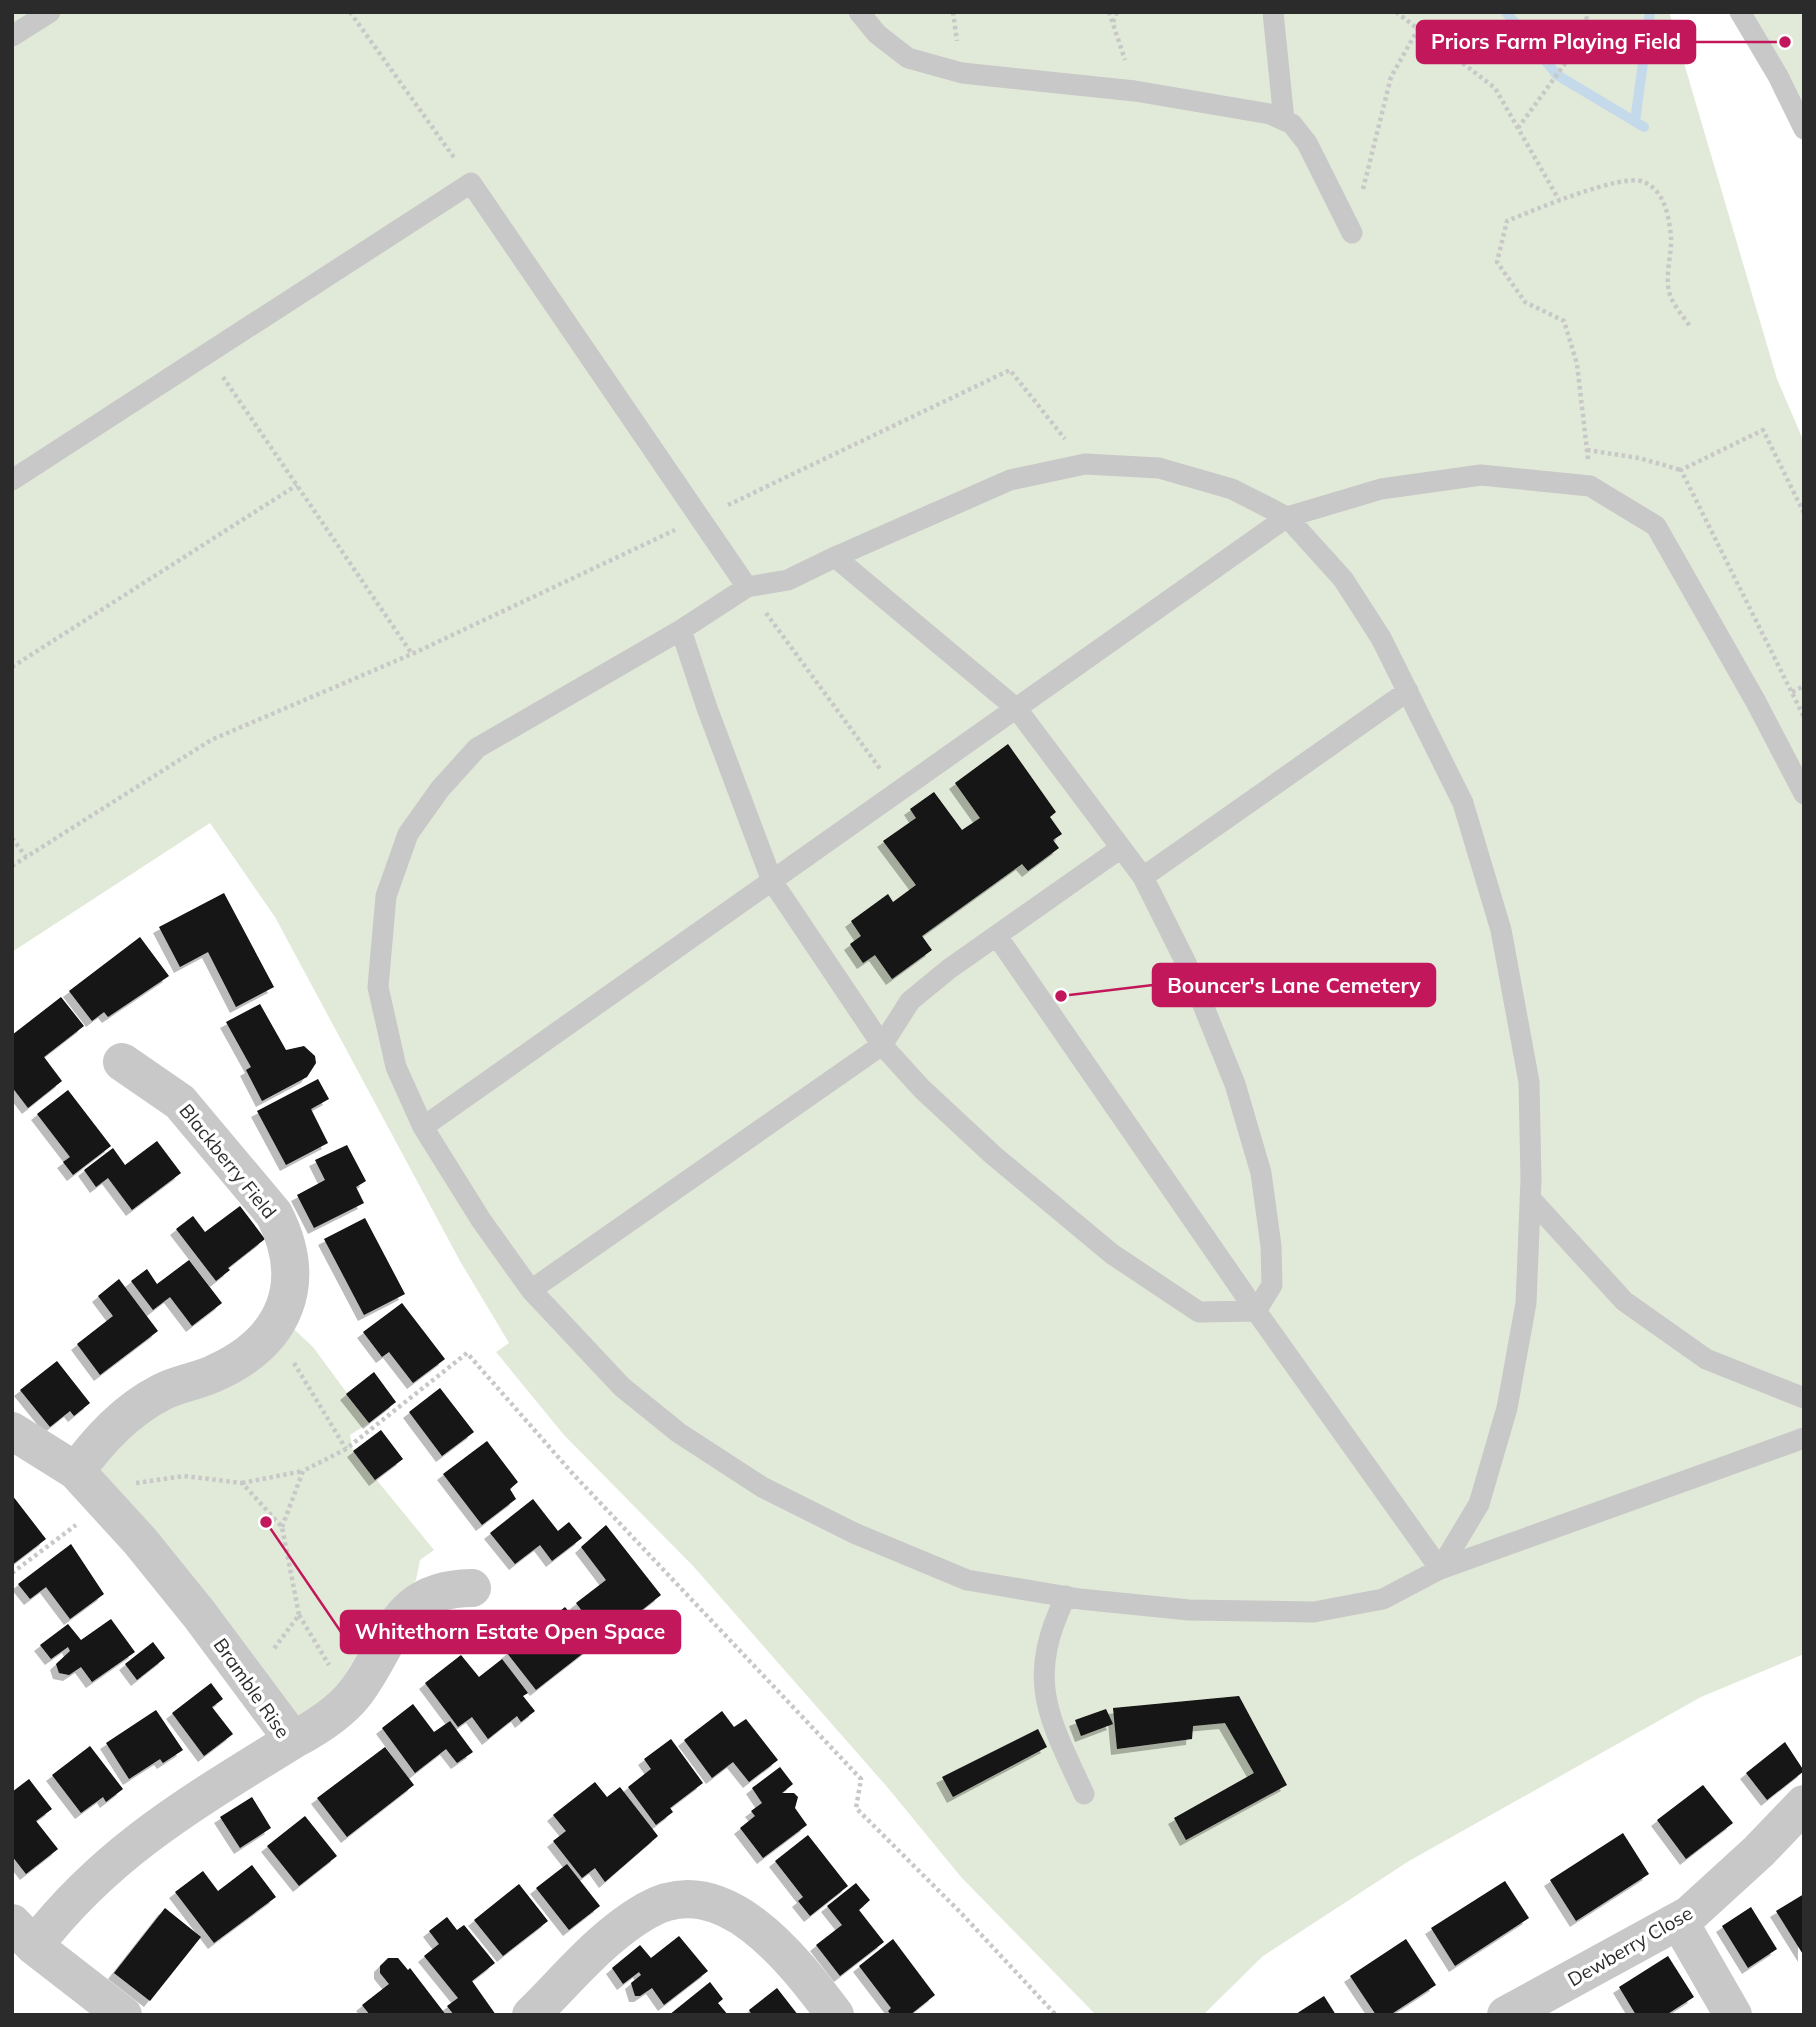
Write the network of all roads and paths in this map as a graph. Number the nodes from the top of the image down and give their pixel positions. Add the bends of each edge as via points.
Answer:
1 (50, 12) edge
2 (350, 12) edge
3 (859, 12) edge
4 (1109, 12) edge
5 (1117, 12) edge
6 (1273, 12) edge
7 (1396, 12) edge
8 (1584, 12) edge
9 (1740, 12) edge
10 (1112, 23) junction
11 (1418, 29) junction
12 (12, 36) edge
13 (1135, 91) junction
14 (1284, 120) junction
15 (1518, 128) junction
16 (1804, 129) edge
17 (471, 183) junction
18 (1559, 200) junction
19 (1352, 233) joint
20 (1690, 328) dead end
21 (207, 354) junction
22 (1587, 450) junction
23 (1085, 464) junction
24 (1681, 470) junction
25 (12, 480) edge
26 (297, 485) junction
27 (1590, 486) junction
28 (1804, 513) edge
29 (1287, 517) junction
30 (698, 519) junction
31 (835, 557) junction
32 (747, 587) junction
33 (681, 630) junction
34 (412, 654) junction
35 (12, 667) edge
36 (1804, 686) edge
37 (1408, 691) junction
38 (1791, 692) junction
39 (1017, 709) junction
40 (1804, 717) edge
41 (898, 793) junction
42 (1804, 794) edge
43 (12, 838) edge
44 (1121, 848) junction
45 (26, 858) junction
46 (12, 866) edge
47 (1143, 877) junction
48 (772, 881) junction
49 (998, 936) junction
50 (882, 1045) junction
51 (122, 1062) dead end
52 (423, 1127) junction
53 (1530, 1198) junction
54 (531, 1290) junction
55 (1256, 1311) junction
56 (271, 1332) junction
57 (1804, 1398) edge
58 (12, 1431) edge
59 (1804, 1438) edge
60 (346, 1449) junction
61 (76, 1471) junction
62 (303, 1471) junction
63 (242, 1483) junction
64 (104, 1503) junction
65 (282, 1527) junction
66 (1440, 1569) junction
67 (12, 1573) edge
68 (472, 1588) dead end
69 (1066, 1596) junction
70 (299, 1615) junction
71 (249, 1681) junction
72 (357, 1691) junction
73 (293, 1740) junction
74 (1084, 1794) dead end
75 (1804, 1804) edge
76 (1679, 1921) junction
77 (23, 1934) edge
78 (123, 2015) edge
79 (531, 2015) edge
80 (835, 2015) edge
81 (1056, 2015) edge
82 (1506, 2015) edge
83 (1732, 2015) edge

1 - 12 lane
2 - 17 path
3 - 13 lane via 877,34 908,58 962,73
4 - 10 path
5 - 10 path
6 - 14 lane
7 - 11 path
8 - 15 path via 1591,28
9 - 16 lane
10 - 13 path
11 - 15 path via 1495,88
11 - 19 path via 1391,77
13 - 14 lane
14 - 19 lane via 1307,143
15 - 18 path
17 - 21 lane
17 - 30 lane
18 - 20 path via 1630,179 1655,189 1670,223 1669,291
18 - 22 path via 1507,221 1497,262 1525,302 1564,321 1577,364
21 - 25 lane
21 - 26 path
22 - 24 path
22 - 27 path
23 - 29 lane via 1123,464 1196,477 1232,489
23 - 30 path via 1010,370
23 - 31 lane via 1010,480
24 - 28 path via 1763,430
24 - 38 path
26 - 34 path
26 - 35 path
27 - 29 lane via 1481,475 1381,489
27 - 42 lane via 1656,526
29 - 37 lane via 1343,579
29 - 39 lane
30 - 32 lane
30 - 34 path
31 - 32 lane via 788,580
31 - 39 lane
32 - 33 lane
32 - 41 path
33 - 48 lane
33 - 52 lane via 477,748 408,834 386,896 378,987 396,1067
34 - 45 path via 211,740
36 - 38 path
37 - 47 lane
37 - 53 lane via 1463,803 1501,930 1529,1082
38 - 40 path
39 - 41 lane
39 - 44 lane
41 - 48 lane
43 - 45 path
44 - 47 lane
44 - 49 lane
45 - 46 path
47 - 55 lane via 1186,963 1236,1084 1261,1174 1272,1285
48 - 50 lane
48 - 52 lane
49 - 50 lane via 910,1001
49 - 55 lane
50 - 54 lane
50 - 55 lane via 993,1155 1112,1254 1199,1312
51 - 56 street, Blackberry Field via 180,1102 274,1214 285,1236 291,1283 281,1317
52 - 54 lane
53 - 57 lane via 1624,1301 1706,1359
53 - 66 lane via 1526,1303 1507,1408 1479,1504
54 - 69 lane via 622,1387 679,1433 762,1487 854,1534 967,1580
55 - 66 lane
56 - 60 path
56 - 61 street, Blackberry Field via 248,1355 216,1373 163,1391 136,1408
58 - 61 street, Bramble Rise
59 - 66 lane
60 - 62 path
60 - 81 path via 467,1353 573,1474 861,1779 856,1808
61 - 64 street, Bramble Rise
62 - 63 path
62 - 65 path
63 - 64 path via 184,1476 127,1484
63 - 65 path
64 - 67 path
64 - 71 street, Bramble Rise via 199,1614
65 - 70 path
66 - 69 lane via 1383,1599 1314,1612 1189,1610
68 - 72 street via 436,1592 404,1612
69 - 74 lane via 1047,1640 1042,1673 1058,1737
70 - 71 path
70 - 72 path via 336,1674
71 - 73 street, Bramble Rise
72 - 73 street via 326,1721
73 - 77 street, Bramble Rise via 125,1850 62,1909
75 - 76 street, Dewberry Close via 1759,1851
76 - 82 street, Dewberry Close
76 - 83 street
77 - 78 street
79 - 80 street via 627,1924 648,1909 690,1900 734,1911 754,1924

